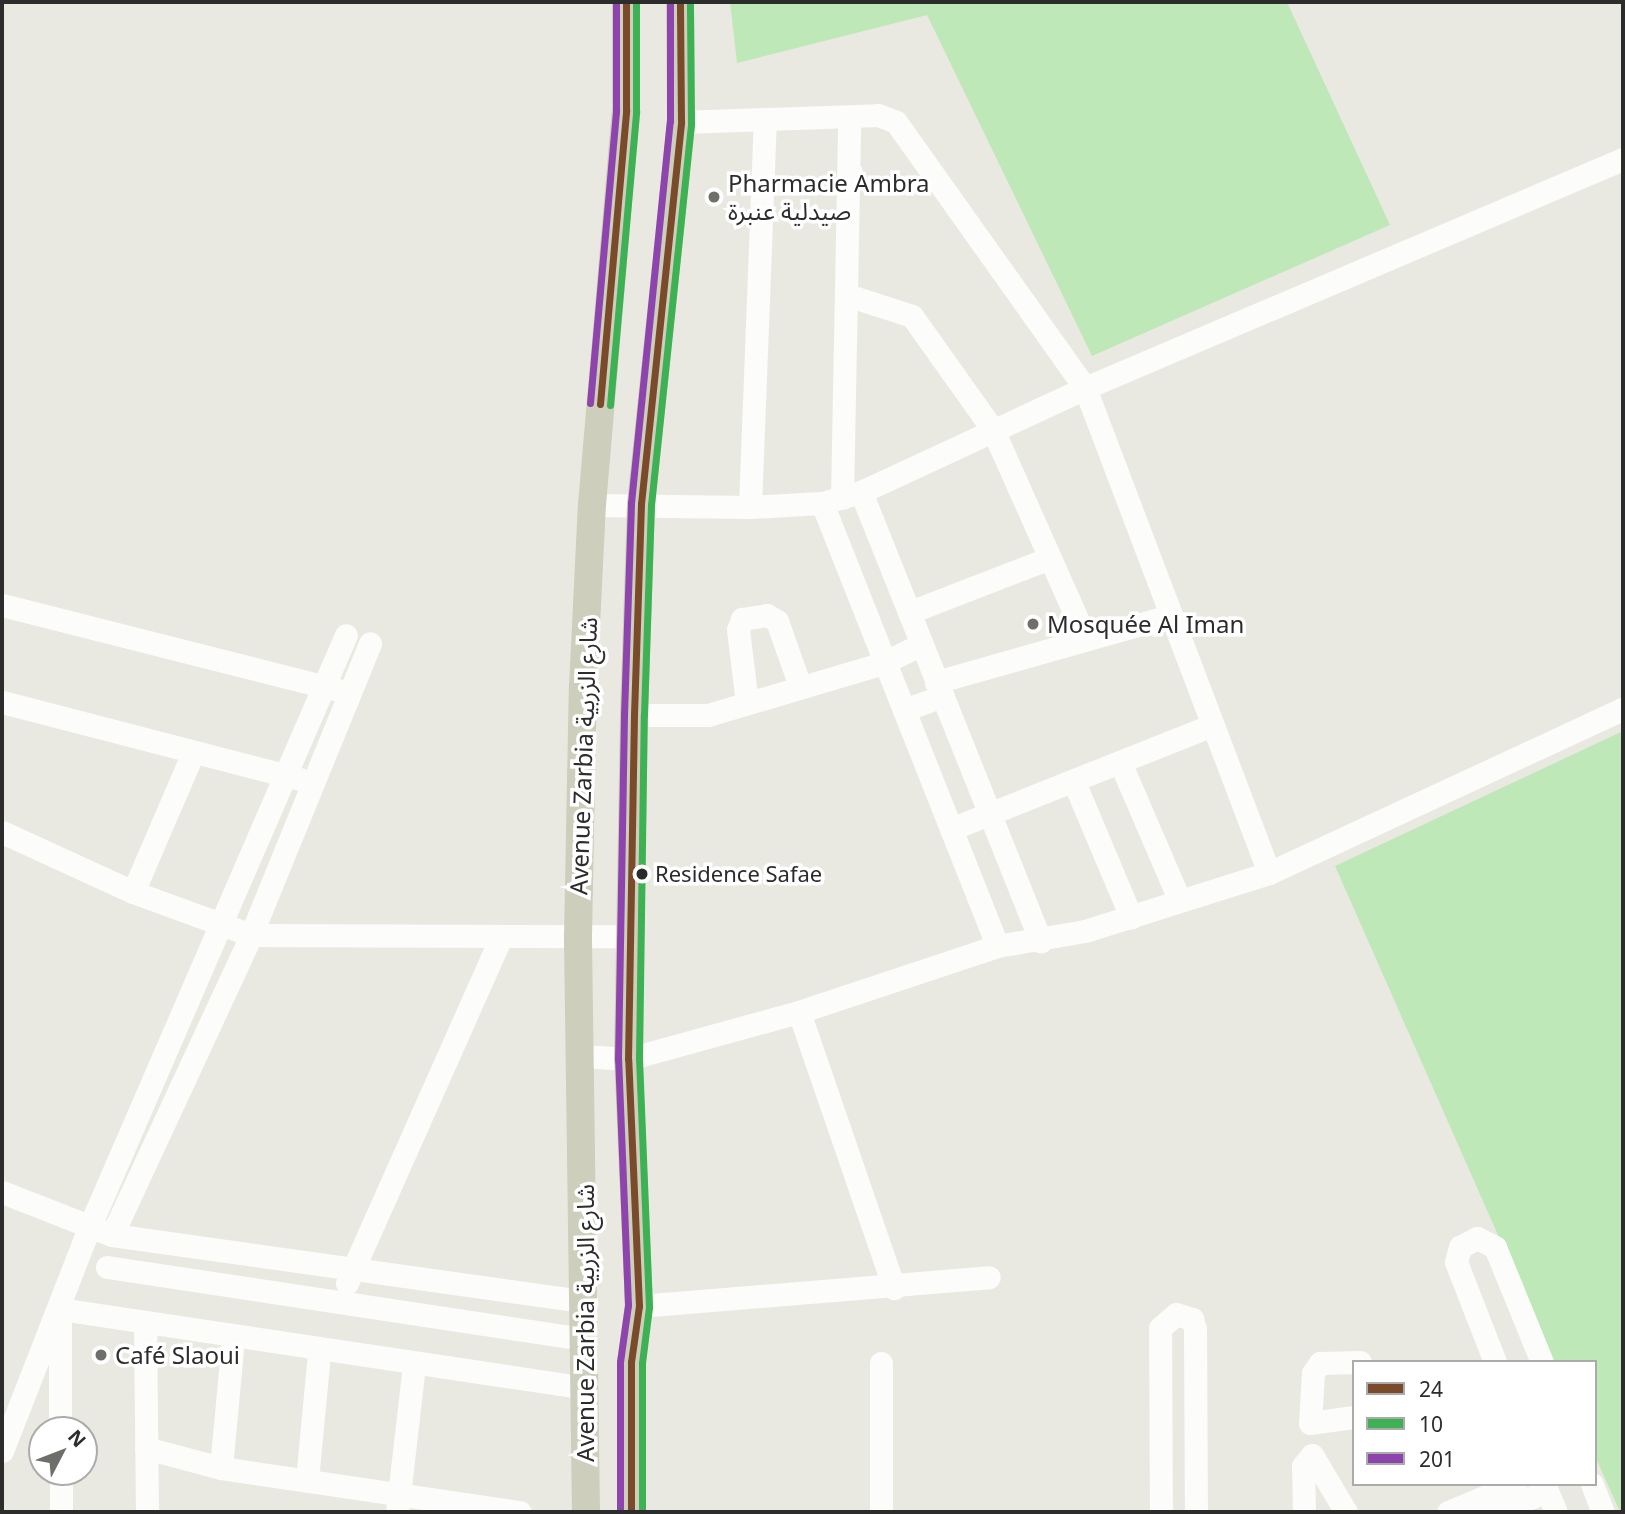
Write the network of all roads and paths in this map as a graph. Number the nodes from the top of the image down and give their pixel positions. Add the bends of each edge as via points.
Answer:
1 (626, 2) edge
2 (680, 2) edge
3 (849, 120) junction
4 (765, 121) junction
5 (681, 122) junction
6 (1623, 159) edge
7 (847, 295) junction
8 (1085, 388) junction
9 (993, 430) junction
10 (842, 498) junction
11 (641, 504) junction
12 (592, 505) junction
13 (750, 507) junction
14 (1050, 558) junction
15 (2, 604) edge
16 (910, 612) junction
17 (1169, 616) junction
18 (346, 635) dead end
19 (1085, 637) junction
20 (370, 643) dead end
21 (922, 645) junction
22 (883, 663) junction
23 (324, 686) junction
24 (800, 686) junction
25 (939, 689) junction
26 (348, 693) junction
27 (2, 702) edge
28 (747, 703) junction
29 (1623, 709) edge
30 (904, 710) junction
31 (634, 715) junction
32 (1212, 725) junction
33 (193, 753) junction
34 (1120, 762) junction
35 (288, 774) junction
36 (1074, 782) junction
37 (312, 784) junction
38 (992, 814) junction
39 (951, 829) junction
40 (2, 832) edge
41 (1269, 873) junction
42 (133, 892) junction
43 (1180, 901) junction
44 (1131, 916) junction
45 (219, 926) junction
46 (251, 935) junction
47 (628, 936) junction
48 (501, 937) junction
49 (578, 937) junction
50 (1041, 941) junction
51 (997, 946) junction
52 (188, 999) junction
53 (217, 1008) junction
54 (799, 1012) junction
55 (582, 1056) junction
56 (628, 1059) junction
57 (2, 1192) edge
58 (89, 1228) junction
59 (112, 1235) junction
60 (179, 1247) junction
61 (107, 1266) dead end
62 (352, 1271) junction
63 (175, 1277) junction
64 (989, 1277) dead end
65 (894, 1288) junction
66 (519, 1293) junction
67 (339, 1302) junction
68 (586, 1302) junction
69 (639, 1306) junction
70 (60, 1309) junction
71 (145, 1322) junction
72 (514, 1329) junction
73 (568, 1337) dead end
74 (233, 1339) junction
75 (319, 1352) junction
76 (1494, 1360) edge
77 (1541, 1360) edge
78 (631, 1362) junction
79 (881, 1363) dead end
80 (1352, 1363) edge
81 (414, 1364) junction
82 (587, 1375) junction
83 (60, 1416) edge
84 (1352, 1417) edge
85 (8, 1418) edge
86 (1310, 1423) junction
87 (146, 1448) junction
88 (2, 1451) edge
89 (1308, 1456) junction
90 (221, 1468) junction
91 (307, 1480) junction
92 (61, 1486) edge
93 (1510, 1486) edge
94 (1593, 1486) edge
95 (1546, 1488) edge
96 (398, 1503) edge
97 (61, 1512) edge
98 (147, 1512) edge
99 (520, 1512) edge
100 (586, 1512) edge
101 (631, 1512) edge
102 (881, 1512) edge
103 (1161, 1512) edge
104 (1196, 1512) edge
105 (1304, 1512) edge
106 (1346, 1512) edge
107 (1448, 1512) edge
108 (1495, 1512) edge
109 (1556, 1512) edge
110 (1603, 1512) edge

1 - 12 main road, Avenue Zarbia شارع الزربية via 626,110
2 - 5 main road, Avenue Zarbia شارع الزربية
3 - 4 street via 798,115
3 - 7 street
3 - 8 street via 878,115 896,122
4 - 5 street
4 - 13 street
5 - 11 main road, Avenue Zarbia شارع الزربية
6 - 8 street
7 - 9 street via 912,316
7 - 10 street
8 - 9 street
8 - 17 street
9 - 10 street
9 - 14 street
10 - 13 street
10 - 16 street
10 - 22 street
11 - 12 street
11 - 13 street
11 - 31 main road, Avenue Zarbia شارع الزربية
12 - 49 main road, Avenue Zarbia شارع الزربية
14 - 16 street
14 - 19 street
15 - 23 street
16 - 21 street
17 - 19 street
17 - 32 street
18 - 23 street
19 - 25 street
20 - 26 street
21 - 22 street
21 - 25 street
22 - 24 street
22 - 30 street
23 - 26 street
23 - 35 street
24 - 28 street
24 - 28 street via 777,621 767,615 742,619 738,630
25 - 30 street
25 - 38 street
26 - 37 street
27 - 33 street
28 - 31 street via 708,715
29 - 41 street
30 - 39 street
31 - 47 main road, Avenue Zarbia شارع الزربية
32 - 34 street
32 - 41 street
33 - 35 street
33 - 42 street
34 - 36 street
34 - 43 street
35 - 37 street
35 - 45 street
36 - 38 street
36 - 44 street
37 - 46 street
38 - 39 street
38 - 50 street
39 - 51 street
40 - 42 street
41 - 43 street
42 - 45 street
43 - 44 street
44 - 50 street
45 - 46 street
45 - 52 street
46 - 48 street
46 - 53 street
47 - 49 street
47 - 56 main road, Avenue Zarbia شارع الزربية
48 - 49 street
48 - 62 street
49 - 55 main road, Avenue Zarbia شارع الزربية
50 - 51 street
51 - 54 street
52 - 53 street
52 - 58 street
53 - 59 street
54 - 56 street
54 - 65 street
55 - 56 street
55 - 68 main road, Avenue Zarbia شارع الزربية
56 - 69 main road, Avenue Zarbia شارع الزربية
57 - 58 street
58 - 59 street
58 - 70 street
59 - 60 street
60 - 62 street
60 - 63 street
61 - 63 street
62 - 66 street
62 - 67 street
63 - 67 street
64 - 65 street
65 - 69 street
66 - 68 street
66 - 72 street
67 - 72 street
68 - 82 main road, Avenue Zarbia شارع الزربية
69 - 78 main road, Avenue Zarbia شارع الزربية
70 - 71 street
70 - 83 street
70 - 85 street
71 - 74 street
71 - 87 street
72 - 73 street
74 - 75 street
74 - 90 street
75 - 81 street
75 - 91 street
76 - 77 street via 1456,1262 1460,1247 1477,1238 1495,1247
78 - 82 main road
78 - 101 main road, Avenue Zarbia شارع الزربية
79 - 102 street
80 - 86 street via 1316,1366
81 - 82 street
81 - 96 street
82 - 100 main road, Avenue Zarbia شارع الزربية
84 - 86 street
85 - 88 street
86 - 89 street
87 - 90 street
87 - 98 street
89 - 105 street
89 - 106 street via 1320,1461
90 - 91 street
91 - 96 street
92 - 97 street
93 - 107 street
94 - 110 street
95 - 108 street
95 - 109 street
96 - 99 street
103 - 104 street via 1160,1328 1176,1314 1192,1319 1195,1328

